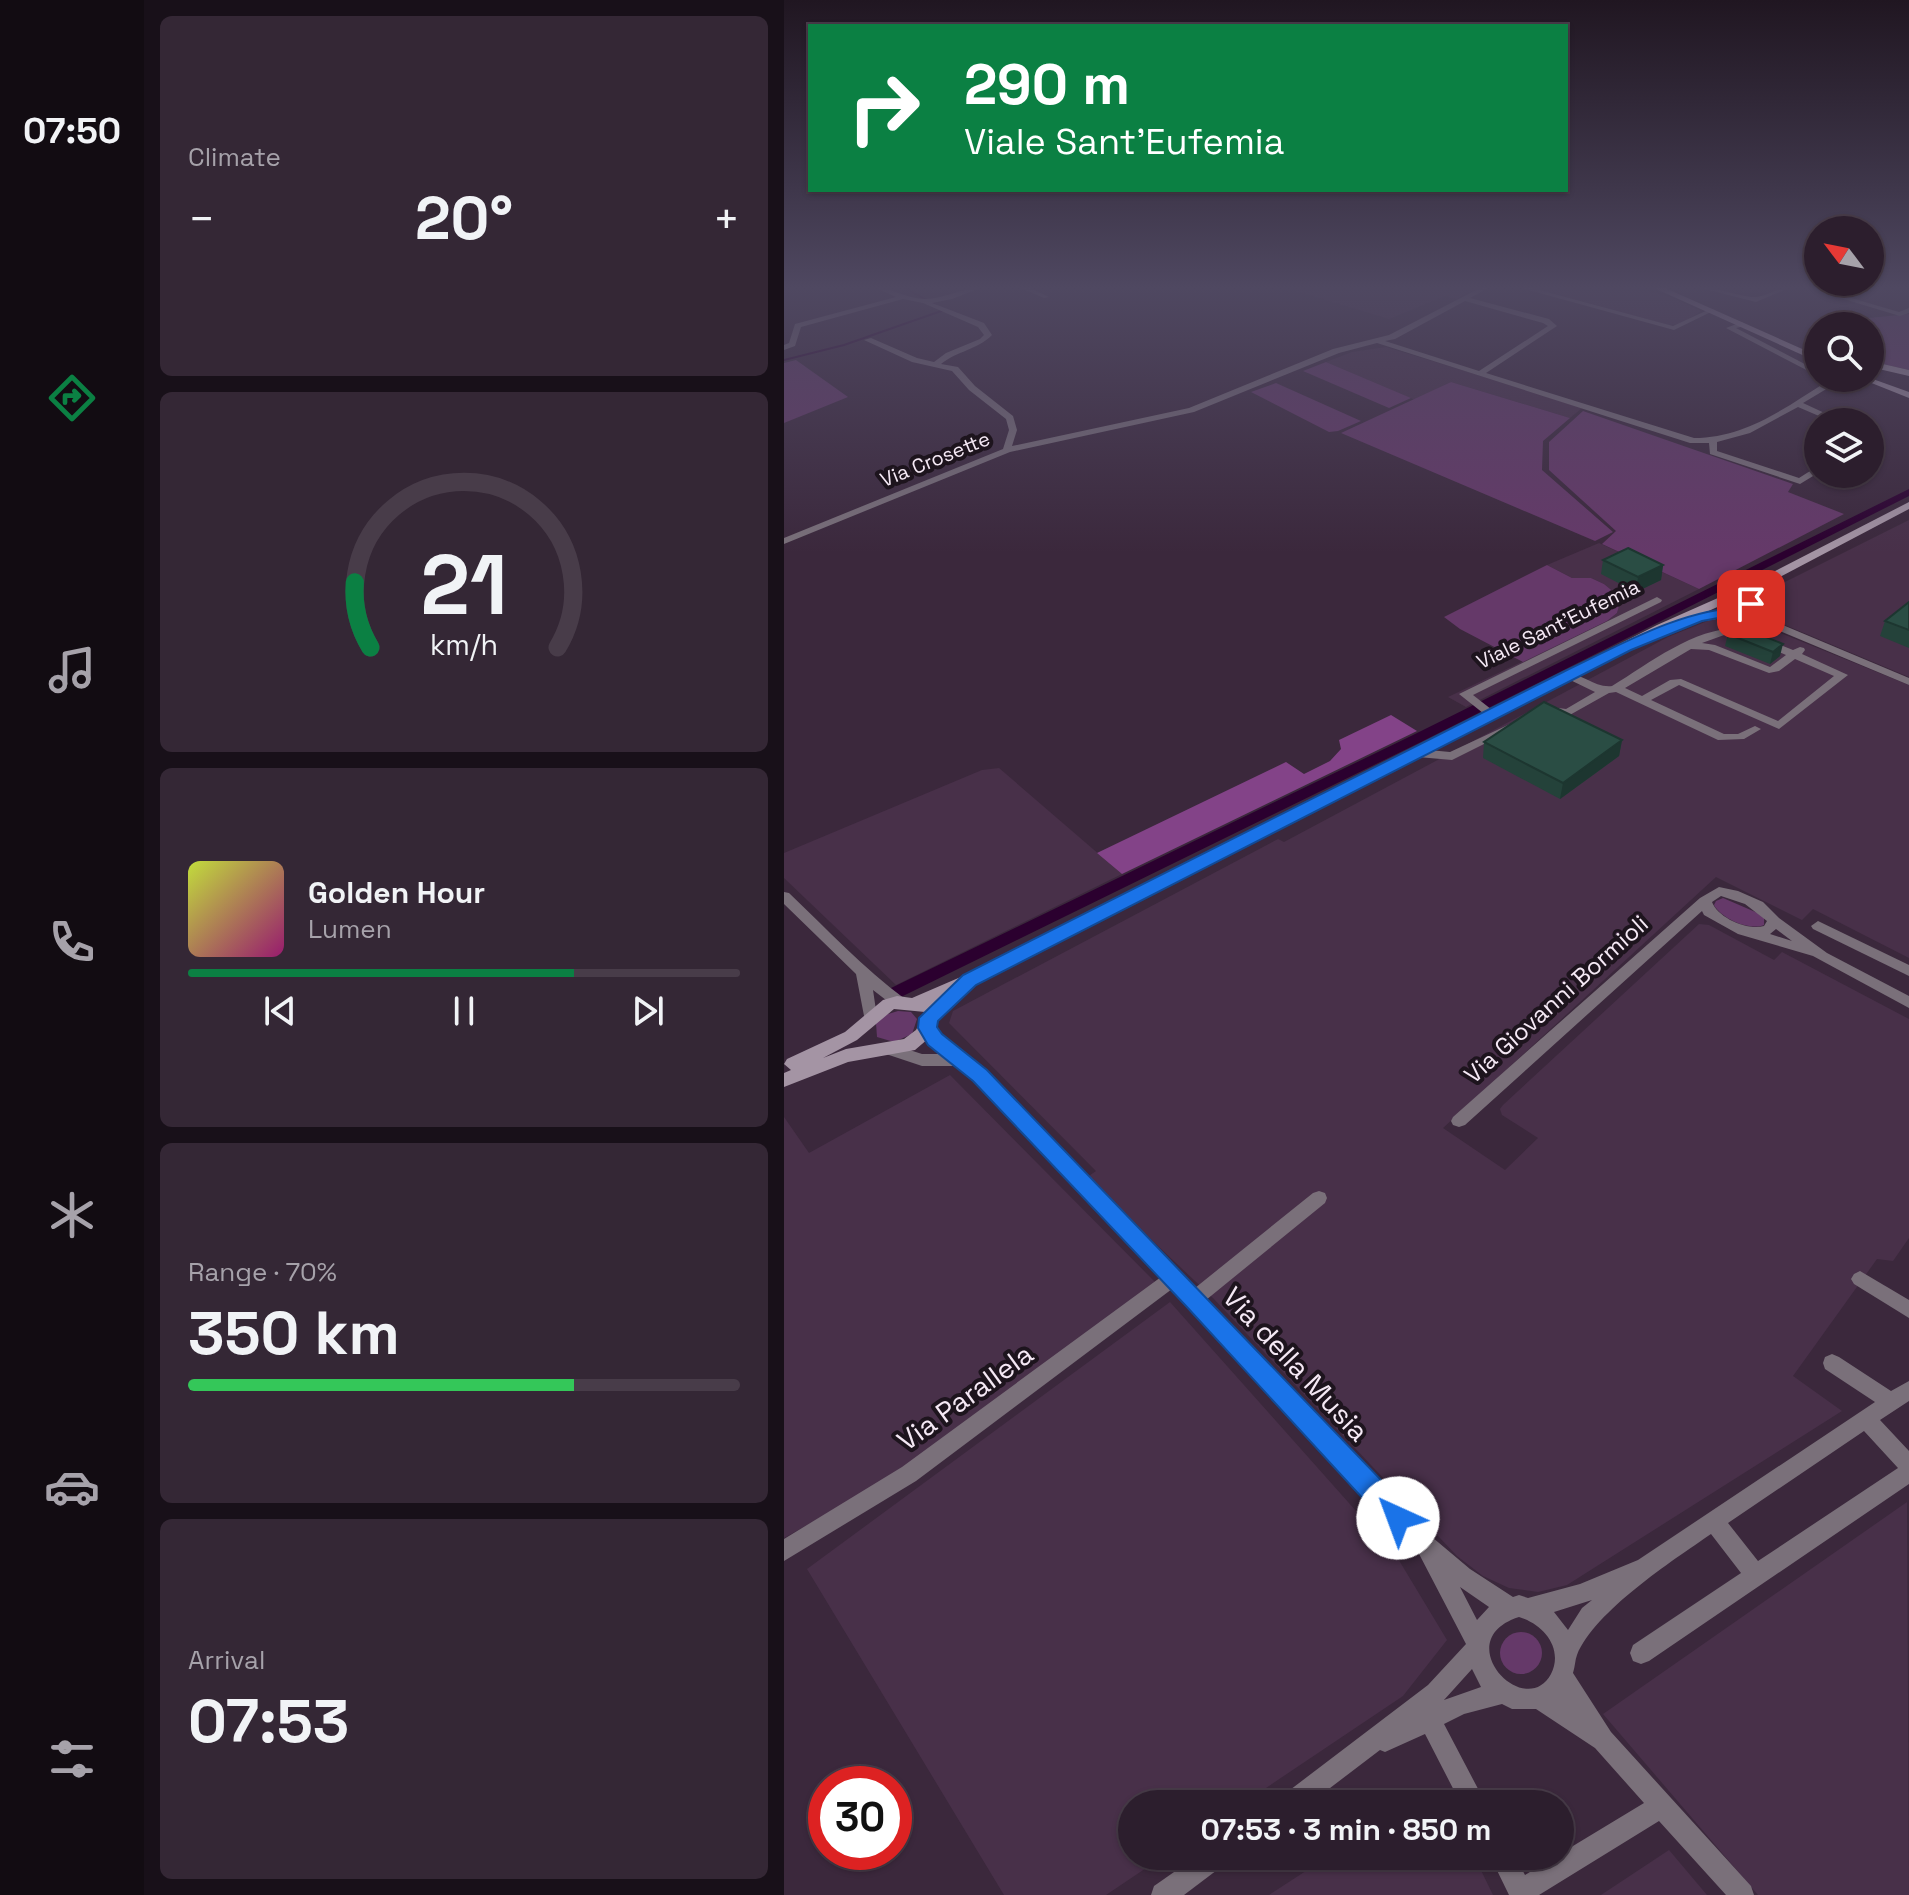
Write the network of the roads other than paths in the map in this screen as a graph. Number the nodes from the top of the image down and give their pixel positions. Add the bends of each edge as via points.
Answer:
1 (962, 376) edge
2 (1273, 376) edge
3 (1492, 376) edge
4 (1884, 386) edge
5 (1815, 392) edge
6 (1909, 395) edge
7 (1796, 403) junction
8 (1808, 408) edge
9 (1713, 443) junction
10 (1007, 450) junction
11 (1804, 478) edge
12 (1909, 505) edge
13 (784, 541) edge
14 (1758, 584) junction
15 (1724, 599) junction
16 (1657, 600) dead end
17 (1751, 604) junction
18 (1733, 613) junction
19 (1778, 626) junction
20 (1712, 641) junction
21 (1811, 641) junction
22 (1626, 647) junction
23 (1795, 654) junction
24 (1568, 675) junction
25 (1909, 682) edge
26 (1609, 691) junction
27 (1643, 700) junction
28 (1541, 710) edge
29 (1487, 712) junction
30 (1527, 718) edge
31 (1755, 729) dead end
32 (1418, 753) junction
33 (784, 896) edge
34 (1707, 906) junction
35 (1774, 921) junction
36 (1818, 926) dead end
37 (1756, 934) junction
38 (1822, 956) junction
39 (862, 969) junction
40 (1909, 971) edge
41 (969, 980) junction
42 (1907, 998) edge
43 (906, 1003) junction
44 (867, 1022) junction
45 (928, 1023) junction
46 (885, 1049) junction
47 (958, 1060) junction
48 (784, 1068) edge
49 (784, 1080) edge
50 (1459, 1121) dead end
51 (1319, 1198) dead end
52 (1173, 1278) junction
53 (1860, 1279) dead end
54 (1194, 1299) junction
55 (1909, 1310) edge
56 (1832, 1363) dead end
57 (1909, 1390) edge
58 (1892, 1402) junction
59 (1867, 1420) junction
60 (1909, 1465) edge
61 (1909, 1472) edge
62 (1713, 1520) junction
63 (1419, 1539) junction
64 (784, 1551) edge
65 (1648, 1565) junction
66 (1756, 1575) junction
67 (1519, 1608) junction
68 (1478, 1646) junction
69 (1566, 1652) junction
70 (1641, 1653) dead end
71 (1562, 1675) junction
72 (1502, 1693) junction
73 (1538, 1698) junction
74 (1429, 1719) junction
75 (1603, 1740) junction
76 (1356, 1756) junction
77 (1309, 1790) edge
78 (1467, 1790) edge
79 (1663, 1805) junction
80 (1574, 1860) edge
81 (1198, 1870) edge
82 (1509, 1870) edge
83 (1557, 1870) edge
84 (1163, 1895) edge
85 (1742, 1895) edge

1 - 10 street via 1010,418 1013,430
2 - 10 street, Via Crosette via 1191,410
3 - 9 street
4 - 6 main road
5 - 7 street
7 - 8 street
7 - 9 street
9 - 11 street via 1713,452
10 - 13 street, Via Crosette
12 - 14 main road
14 - 15 main road
14 - 17 main road
15 - 17 main road
15 - 18 main road via 1721,608
15 - 22 main road
16 - 29 street, Viale Sant'Eufemia via 1465,696
17 - 18 main road via 1747,612
17 - 19 street
18 - 19 street
18 - 22 main road via 1699,618
19 - 21 street
20 - 23 street via 1735,630
20 - 23 street via 1769,670
20 - 26 street via 1691,646
21 - 23 street
21 - 25 street
22 - 24 main road
23 - 27 street via 1842,675 1779,726 1679,681
24 - 26 street
24 - 29 main road
26 - 27 street
26 - 28 street via 1568,713
27 - 31 street via 1722,738
29 - 32 main road
30 - 32 street via 1452,756
32 - 41 main road
33 - 39 street
34 - 35 street, Via Giovanni Bormioli via 1714,893 1731,893 1767,911
34 - 37 street, Via Giovanni Bormioli
34 - 50 street, Via Giovanni Bormioli via 1688,916
35 - 37 street
35 - 38 street, Via Giovanni Bormioli
36 - 40 street
37 - 38 street, Via Giovanni Bormioli
38 - 42 street, Via Giovanni Bormioli
39 - 43 street via 877,986
39 - 44 street
41 - 43 main road
41 - 45 main road
43 - 44 main road via 886,1006
43 - 45 main road via 924,1009
44 - 46 main road via 865,1038
44 - 48 main road via 849,1038
45 - 46 main road via 909,1045
45 - 47 street, Via della Musia via 935,1040
46 - 47 street via 922,1060
46 - 49 main road via 827,1062
47 - 52 street, Via della Musia via 980,1076
51 - 54 street, Via della Musia
52 - 54 street, Via della Musia
52 - 64 street, Via Parallela via 909,1474
53 - 55 street
54 - 63 street, Via della Musia
56 - 58 street
57 - 58 street
58 - 59 street
59 - 60 street
59 - 62 street
61 - 66 street
62 - 65 street
62 - 66 street
63 - 67 street, Via della Musia via 1463,1576
63 - 68 street, Via della Musia
65 - 67 street via 1581,1594
65 - 69 street via 1590,1616
66 - 70 street
67 - 68 street via 1487,1621
67 - 69 street, Via della Musia via 1554,1624
68 - 72 street, Via della Musia via 1484,1673
68 - 76 street via 1436,1693
69 - 71 street
71 - 73 street
71 - 75 street
72 - 73 street
72 - 74 street
73 - 75 street
74 - 76 street
74 - 78 street
75 - 79 street
76 - 77 street
79 - 80 street
79 - 85 street
81 - 84 street
82 - 83 street via 1521,1892

